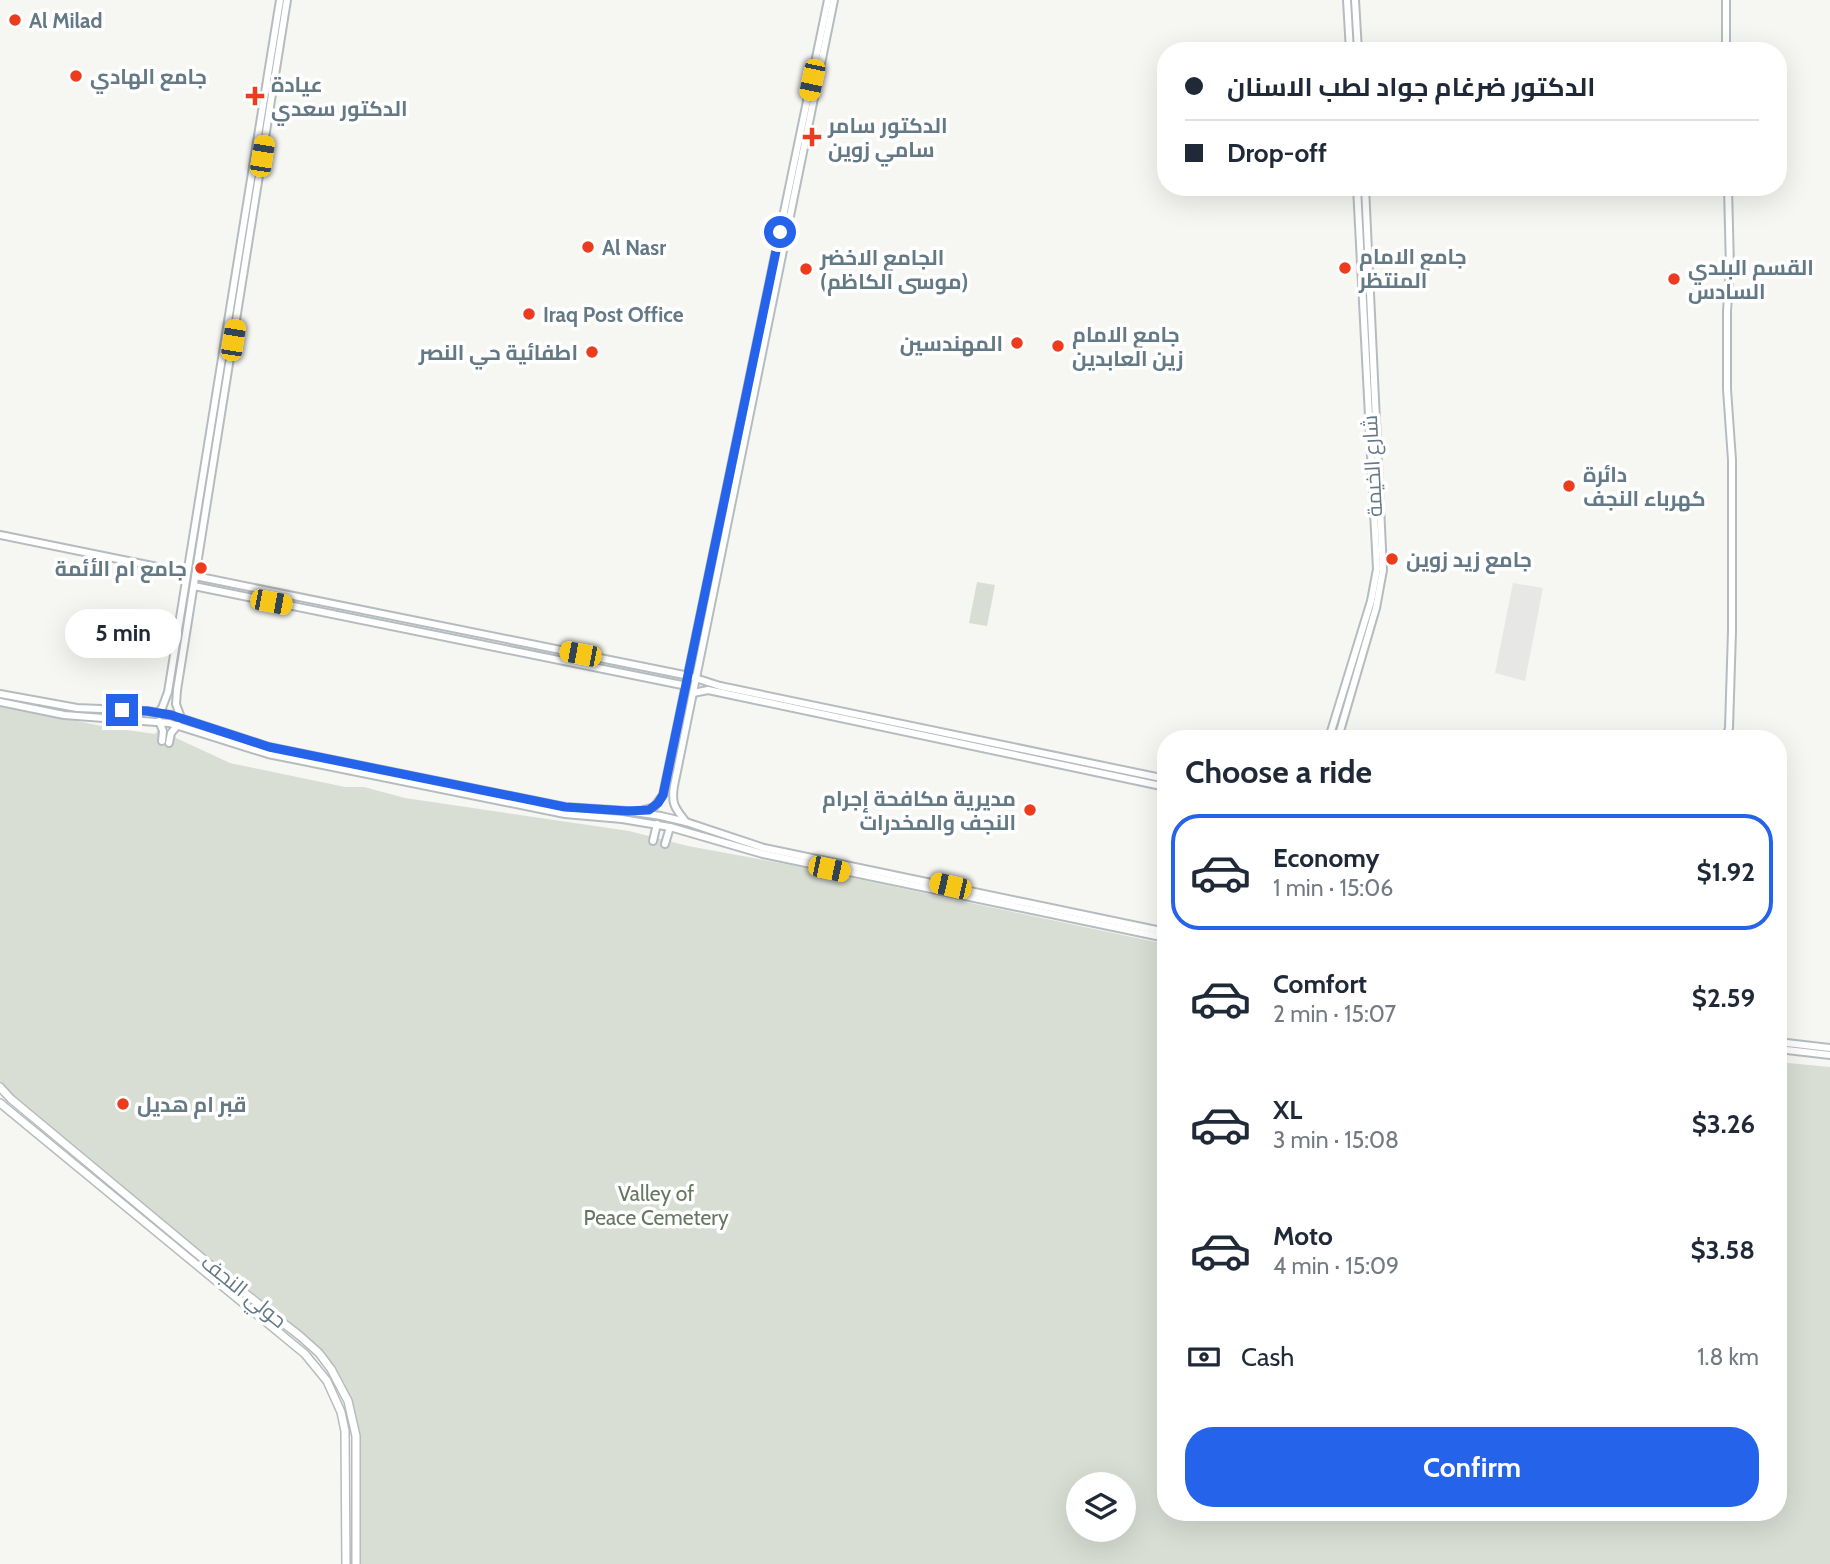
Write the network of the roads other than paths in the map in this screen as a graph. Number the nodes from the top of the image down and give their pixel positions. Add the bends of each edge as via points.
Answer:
1 (280, 0) edge
2 (287, 0) edge
3 (1348, 0) edge
4 (1355, 0) edge
5 (1726, 0) edge
6 (831, 1) edge
7 (1350, 42) edge
8 (1357, 42) edge
9 (1726, 42) edge
10 (254, 181) junction
11 (1357, 196) edge
12 (1365, 196) edge
13 (1728, 196) edge
14 (252, 198) junction
15 (1366, 357) junction
16 (1374, 367) junction
17 (1368, 387) junction
18 (1375, 399) junction
19 (208, 442) junction
20 (216, 443) junction
21 (209, 464) junction
22 (0, 534) edge
23 (187, 573) junction
24 (195, 576) junction
25 (194, 586) junction
26 (246, 586) junction
27 (244, 596) junction
28 (465, 631) junction
29 (481, 634) junction
30 (463, 641) junction
31 (479, 644) junction
32 (1353, 659) junction
33 (1360, 665) junction
34 (692, 677) junction
35 (687, 686) junction
36 (1347, 692) junction
37 (693, 693) junction
38 (0, 694) edge
39 (0, 702) edge
40 (164, 704) junction
41 (177, 706) junction
42 (87, 713) junction
43 (102, 713) junction
44 (157, 713) junction
45 (159, 721) junction
46 (179, 721) junction
47 (1332, 730) edge
48 (1341, 730) edge
49 (1728, 730) edge
50 (987, 745) junction
51 (1008, 750) junction
52 (1157, 777) edge
53 (1157, 785) edge
54 (659, 802) junction
55 (674, 806) junction
56 (627, 811) junction
57 (605, 814) junction
58 (686, 822) junction
59 (657, 824) junction
60 (670, 827) junction
61 (724, 840) junction
62 (653, 841) dead end
63 (666, 844) dead end
64 (740, 845) junction
65 (1157, 930) edge
66 (1157, 936) edge
67 (1789, 1047) edge
68 (1830, 1048) edge
69 (1805, 1049) junction
70 (1830, 1055) edge
71 (0, 1087) edge
72 (0, 1103) edge
73 (346, 1564) edge
74 (356, 1564) edge

1 - 10 street
2 - 10 street
3 - 7 street
4 - 8 street
5 - 9 street
6 - 34 street
10 - 14 street
11 - 15 street, شارع الخيمة
12 - 16 street, شارع الخيمة
13 - 49 street via 1727,388 1732,460
14 - 19 street
14 - 20 street
15 - 16 street via 1369,368
15 - 17 street, شارع الخيمة
16 - 18 street, شارع الخيمة
17 - 18 street via 1373,386
17 - 32 street, شارع الخيمة via 1377,554 1375,583
18 - 33 street, شارع الخيمة via 1383,569
19 - 20 street
19 - 21 street
20 - 21 street
21 - 23 street
21 - 24 street
22 - 23 street
23 - 40 street
24 - 25 street
24 - 26 street
25 - 27 street
25 - 41 street
26 - 27 street
26 - 28 street
27 - 30 street
28 - 29 street
28 - 30 street
29 - 31 street
29 - 34 street
30 - 31 street
31 - 35 street
32 - 33 street
32 - 36 street, شارع الخيمة
33 - 36 street, شارع الخيمة
34 - 35 street
34 - 37 street
34 - 50 street
35 - 54 street
36 - 47 street, شارع الخيمة
36 - 48 street, شارع الخيمة
37 - 50 street via 708,690
37 - 55 street
38 - 42 street
39 - 42 street via 64,715
40 - 41 street via 170,713
40 - 44 street
41 - 46 street
42 - 43 street
43 - 44 street
43 - 45 street
44 - 46 street
45 - 46 street
45 - 46 street via 165,742
46 - 57 street via 239,742
50 - 51 street
51 - 52 street
51 - 53 street
54 - 55 street via 659,809 666,814
54 - 56 street via 649,810
55 - 58 street
56 - 57 street
56 - 58 street
57 - 59 street
58 - 61 street
59 - 60 street
59 - 62 street
60 - 61 street
60 - 63 street
61 - 64 street
64 - 65 street
64 - 66 street via 851,873
67 - 69 street
68 - 69 street
69 - 70 street
71 - 74 main road, حولي النجف via 300,1336 331,1369 348,1401 356,1436
72 - 73 main road, حولي النجف via 289,1341 327,1381 345,1431

